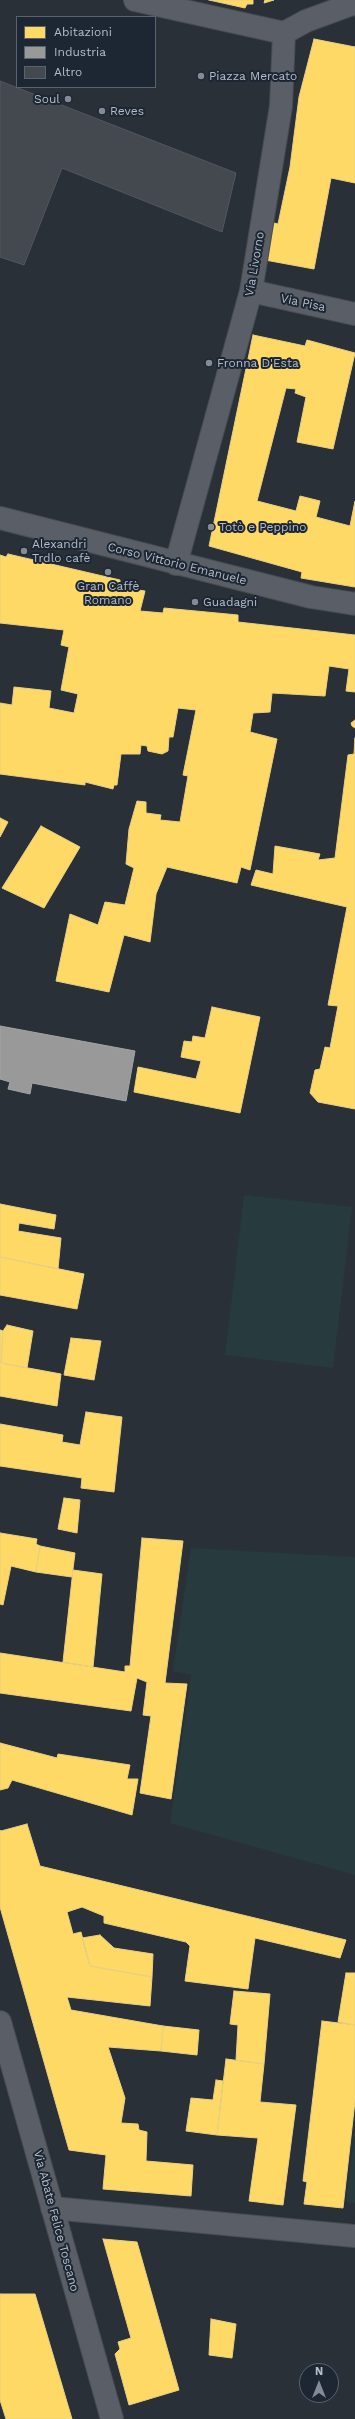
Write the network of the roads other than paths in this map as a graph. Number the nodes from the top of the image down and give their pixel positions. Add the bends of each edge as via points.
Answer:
1 (135, 0) edge
2 (355, 3) edge
3 (284, 33) junction
4 (252, 291) junction
5 (355, 314) edge
6 (0, 518) edge
7 (176, 564) junction
8 (355, 604) edge
9 (0, 2022) edge
10 (52, 2208) junction
11 (355, 2236) edge
12 (112, 2419) edge

1 - 3 street
2 - 3 street via 306,21
3 - 4 street, Via Livorno via 281,106
4 - 5 street, Via Pisa
4 - 7 street, Via Livorno
6 - 7 street, Corso Vittorio Emanuele
7 - 8 street, Corso Vittorio Emanuele via 311,597
9 - 10 street, Via Abate Felice Toscano
10 - 11 street
10 - 12 street, Via Abate Felice Toscano

